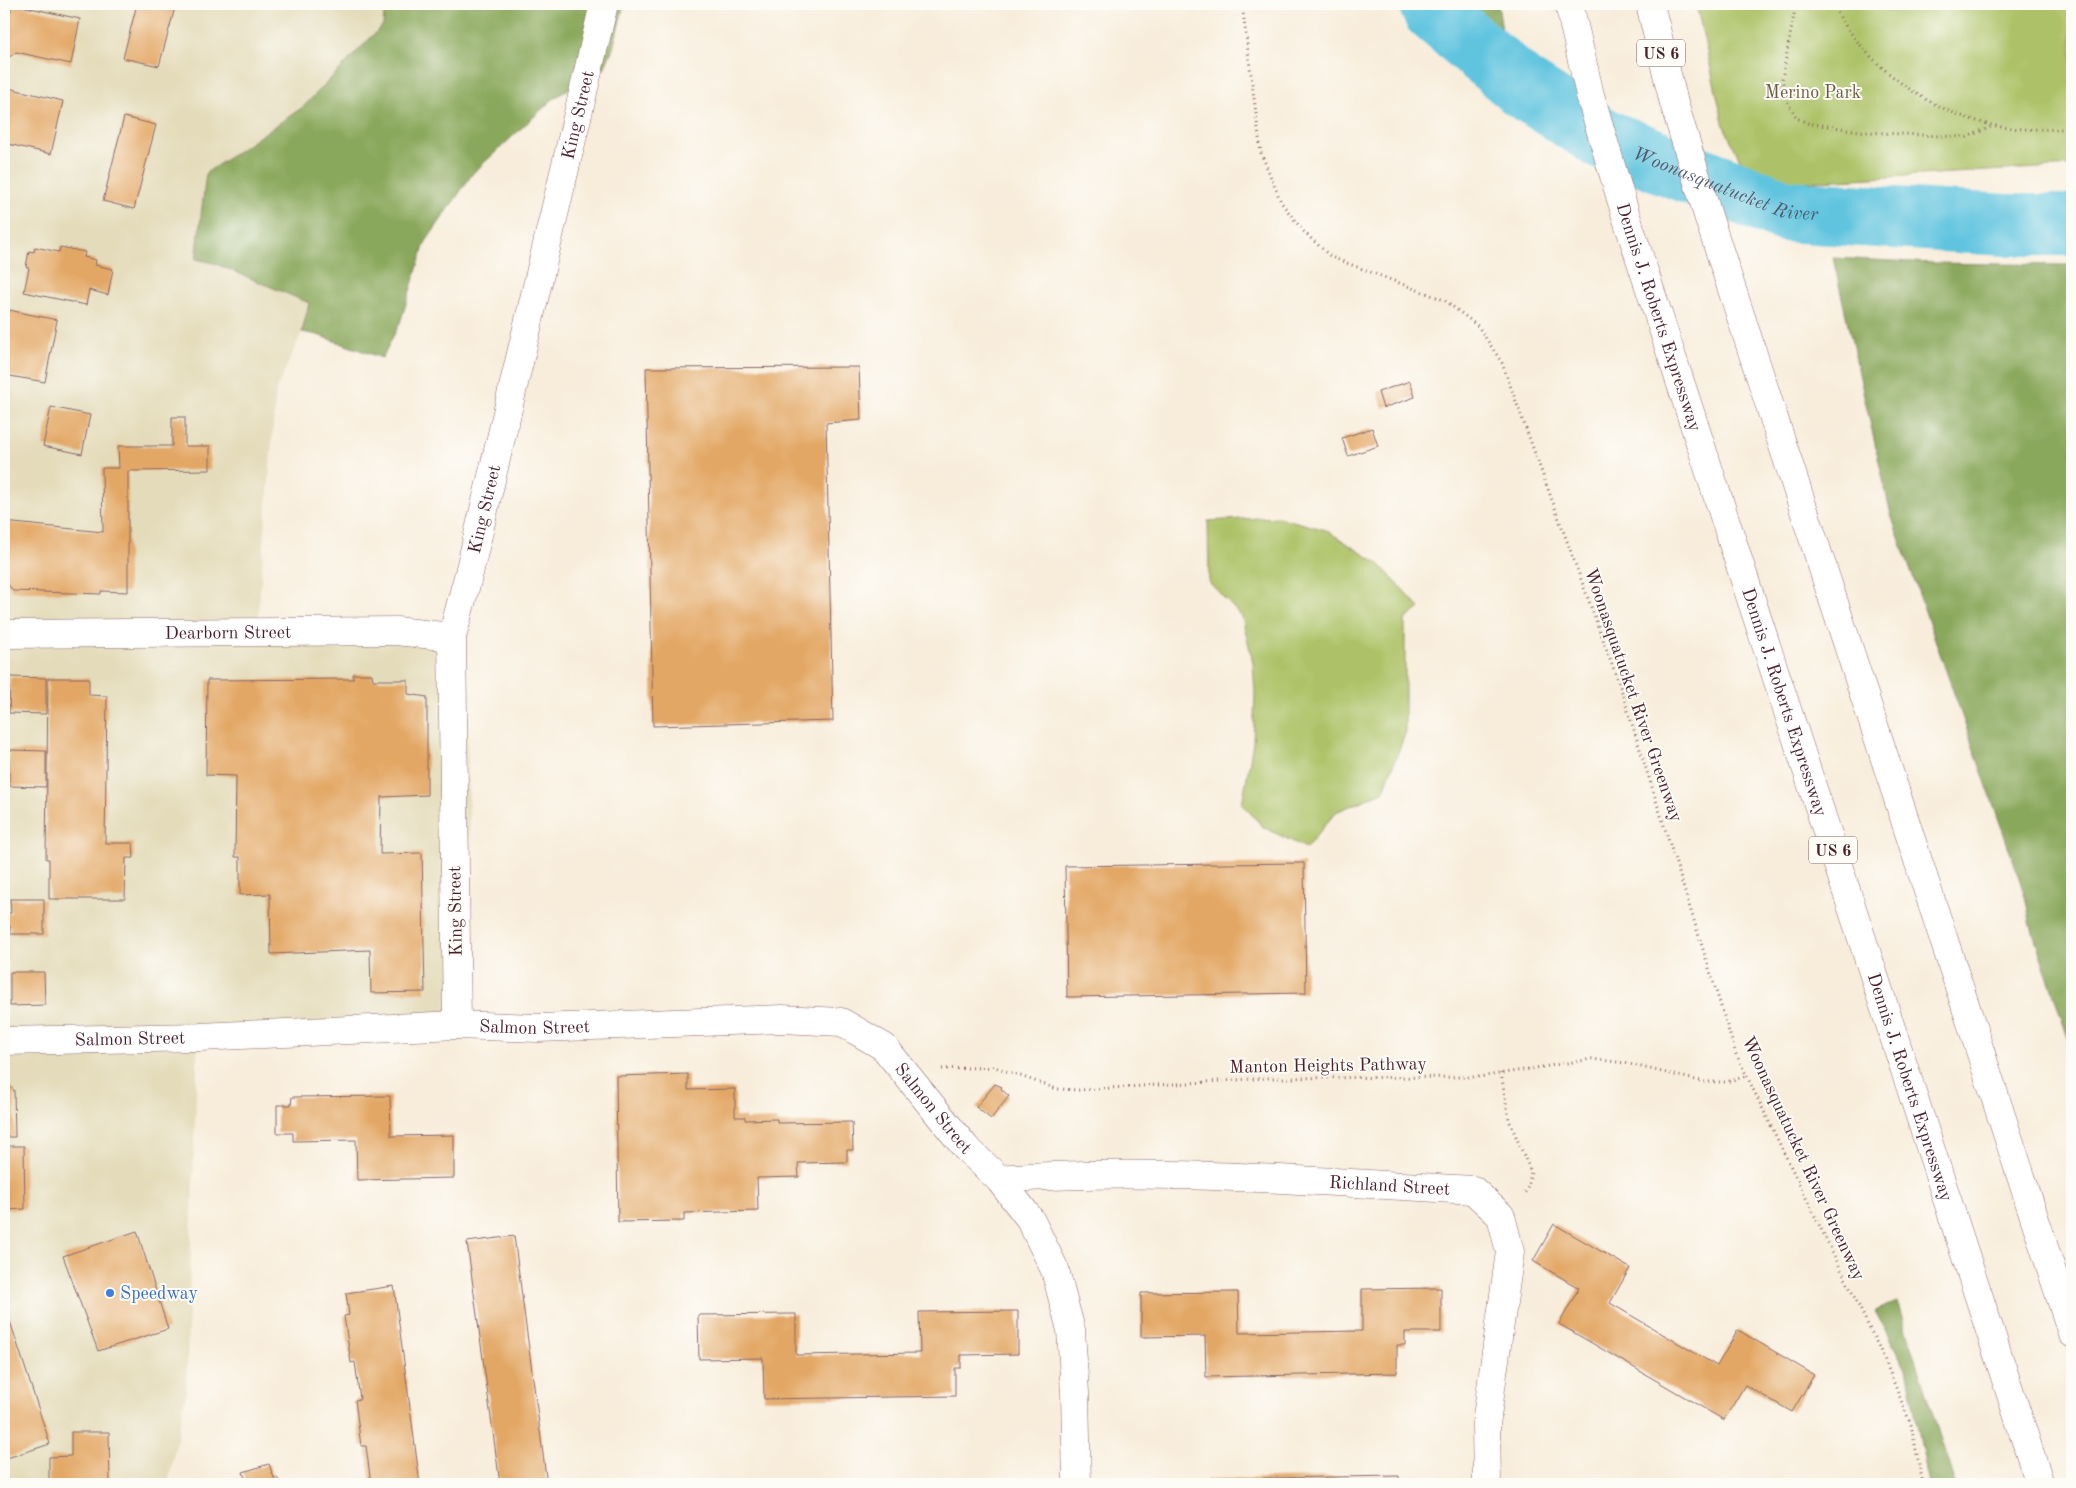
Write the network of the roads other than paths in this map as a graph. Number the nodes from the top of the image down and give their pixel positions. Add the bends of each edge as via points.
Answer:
1 (604, 4) edge
2 (1569, 4) edge
3 (1650, 4) edge
4 (4, 634) edge
5 (452, 637) junction
6 (457, 1025) junction
7 (4, 1041) edge
8 (999, 1179) junction
9 (2072, 1333) edge
10 (1076, 1484) edge
11 (1487, 1484) edge
12 (2040, 1484) edge

1 - 5 main road, King Street
2 - 12 main road, Dennis J. Roberts Expressway / US 6 via 1583,69 1626,216
3 - 9 main road, US 6 via 1674,103 1720,252
4 - 5 main road, Dearborn Street via 396,631
5 - 6 main road, King Street
6 - 7 main road, Salmon Street via 200,1037
6 - 8 main road, Salmon Street via 538,1028 782,1019 841,1022 884,1047 966,1148
8 - 10 main road, Salmon Street via 1030,1219 1055,1270 1071,1330
8 - 11 main road, Richland Street via 1064,1174 1208,1177 1473,1190 1501,1216 1510,1252 1486,1424

